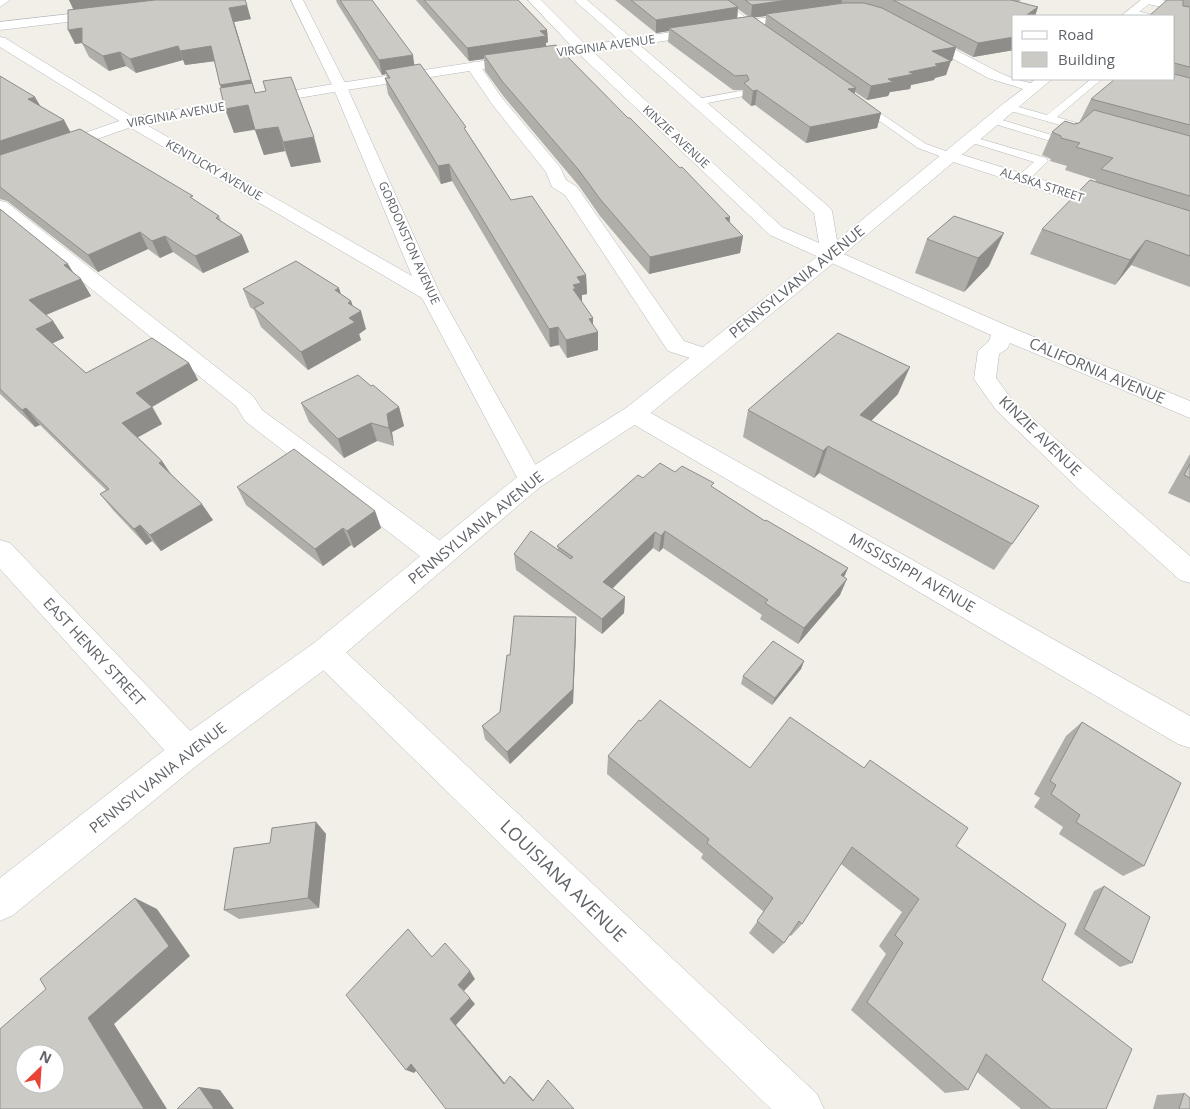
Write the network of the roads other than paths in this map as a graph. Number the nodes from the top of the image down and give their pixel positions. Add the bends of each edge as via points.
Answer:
1 (4, 0) edge
2 (297, 0) edge
3 (534, 0) edge
4 (580, 0) edge
5 (716, 0) edge
6 (1146, 0) edge
7 (0, 3) edge
8 (1190, 9) edge
9 (118, 12) edge
10 (813, 14) edge
11 (1129, 15) edge
12 (748, 24) junction
13 (0, 26) edge
14 (908, 29) edge
15 (0, 41) edge
16 (772, 41) edge
17 (628, 43) junction
18 (583, 50) junction
19 (473, 66) junction
20 (1012, 79) edge
21 (1019, 80) edge
22 (1096, 80) edge
23 (1039, 84) edge
24 (340, 87) junction
25 (695, 94) junction
26 (740, 94) edge
27 (851, 96) edge
28 (1008, 106) junction
29 (1049, 118) junction
30 (992, 120) junction
31 (131, 122) junction
32 (1081, 127) junction
33 (1099, 132) edge
34 (970, 139) junction
35 (1064, 142) junction
36 (950, 156) junction
37 (1042, 161) junction
38 (0, 168) edge
39 (1022, 179) junction
40 (0, 206) edge
41 (1125, 212) edge
42 (830, 256) junction
43 (430, 294) junction
44 (1004, 332) junction
45 (706, 356) junction
46 (1190, 410) edge
47 (634, 414) junction
48 (531, 480) junction
49 (0, 551) edge
50 (440, 556) junction
51 (1190, 572) edge
52 (325, 652) junction
53 (1190, 733) edge
54 (188, 752) junction
55 (0, 902) edge
56 (802, 1109) edge

1 - 7 street
2 - 24 street, GORDONSTON AVENUE
3 - 18 street, KINZIE AVENUE
4 - 17 street
5 - 12 lane
6 - 8 street
6 - 11 street
9 - 13 street
10 - 12 street, VIRGINIA AVENUE
12 - 16 lane
12 - 17 street, VIRGINIA AVENUE
14 - 20 street via 993,75
15 - 31 street, KENTUCKY AVENUE
17 - 18 street, VIRGINIA AVENUE
17 - 25 street
18 - 19 street, VIRGINIA AVENUE
18 - 42 street, KINZIE AVENUE via 776,232
19 - 24 street, VIRGINIA AVENUE
19 - 45 street via 554,171 558,183 571,190 676,346
21 - 23 street
22 - 29 lane
23 - 28 street, PENNSYLVANIA AVENUE
24 - 31 street, VIRGINIA AVENUE
24 - 43 street, GORDONSTON AVENUE
25 - 26 lane
25 - 42 street via 823,211
27 - 36 lane via 922,146
28 - 29 lane
28 - 30 street, PENNSYLVANIA AVENUE
29 - 32 lane
30 - 34 street, PENNSYLVANIA AVENUE
30 - 35 lane via 1016,131
31 - 38 street, VIRGINIA AVENUE
31 - 43 street, KENTUCKY AVENUE
32 - 33 lane
32 - 35 lane
34 - 36 street, PENNSYLVANIA AVENUE
34 - 37 lane via 999,145
35 - 37 lane
36 - 39 street, ALASKA STREET
36 - 42 street, PENNSYLVANIA AVENUE
37 - 39 lane
39 - 41 street, ALASKA STREET
40 - 50 street via 245,402 253,415
42 - 44 street, KINZIE AVENUE
42 - 45 street, PENNSYLVANIA AVENUE
43 - 48 street, GORDONSTON AVENUE
44 - 46 street, CALIFORNIA AVENUE
44 - 51 street, KINZIE AVENUE via 999,344 989,351 985,379 1004,405
45 - 47 street, PENNSYLVANIA AVENUE
47 - 48 street, PENNSYLVANIA AVENUE
47 - 53 street, MISSISSIPPI AVENUE
48 - 50 street, PENNSYLVANIA AVENUE
49 - 54 street, EAST HENRY STREET
50 - 52 street, PENNSYLVANIA AVENUE
52 - 54 street, PENNSYLVANIA AVENUE
52 - 56 street, LOUISIANA AVENUE
54 - 55 street, PENNSYLVANIA AVENUE

